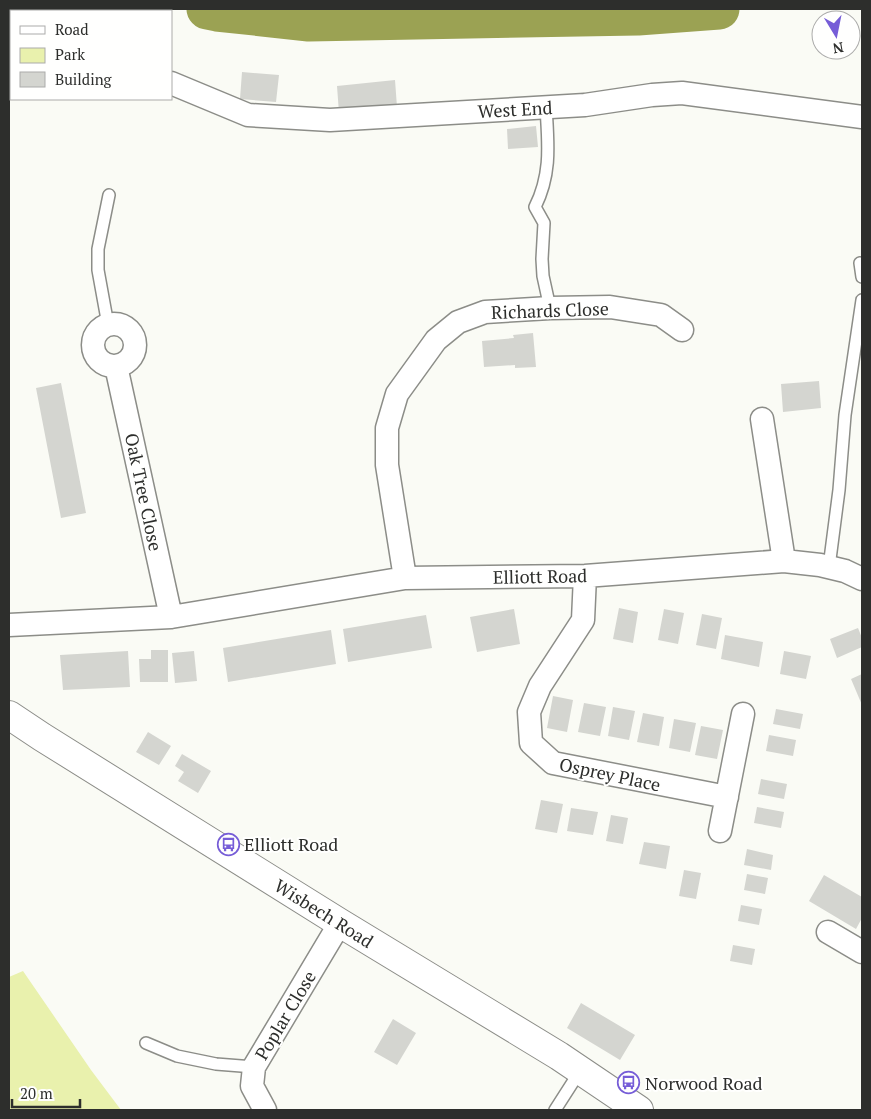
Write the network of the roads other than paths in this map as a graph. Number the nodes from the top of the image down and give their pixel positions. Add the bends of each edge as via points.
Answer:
1 (172, 83) edge
2 (546, 107) junction
3 (862, 117) edge
4 (109, 195) dead end
5 (860, 263) dead end
6 (862, 277) edge
7 (862, 300) edge
8 (550, 308) junction
9 (108, 325) junction
10 (682, 330) dead end
11 (116, 366) junction
12 (762, 419) dead end
13 (784, 561) junction
14 (829, 567) junction
15 (585, 576) junction
16 (405, 578) junction
17 (862, 579) edge
18 (172, 617) junction
19 (9, 626) edge
20 (744, 714) dead end
21 (9, 715) edge
22 (727, 797) junction
23 (720, 831) dead end
24 (340, 924) junction
25 (828, 932) dead end
26 (862, 952) edge
27 (146, 1043) dead end
28 (254, 1067) junction
29 (580, 1071) junction
30 (264, 1110) edge
31 (554, 1110) edge
32 (639, 1110) edge

1 - 2 street, West End via 248,115 330,120
2 - 3 street, West End via 682,93
2 - 8 lane via 548,167 535,207 544,223 542,267
4 - 9 lane via 98,249 98,270
5 - 6 lane
7 - 14 lane via 845,415
8 - 10 street, Richards Close via 610,307 662,315
8 - 16 street, Richards Close via 485,312 458,322 436,340 397,394 387,428 387,465
9 - 11 street via 95,335 93,346 97,357 105,364
9 - 11 street via 123,325 132,332 136,343 134,354
11 - 18 street, Oak Tree Close
12 - 13 street
13 - 14 street, Elliott Road
13 - 15 street, Elliott Road
14 - 17 street, Elliott Road
15 - 16 street, Elliott Road
15 - 22 street, Osprey Place via 583,620 540,686 529,712 531,743 553,763
16 - 18 street, Elliott Road
18 - 19 street, Elliott Road
20 - 22 street
21 - 24 main road, Wisbech Road
22 - 23 street
24 - 28 street, Poplar Close
24 - 29 main road, Wisbech Road
25 - 26 street
27 - 28 lane via 177,1056
28 - 30 street, Poplar Close via 252,1086
29 - 31 lane
29 - 32 main road, Wisbech Road

